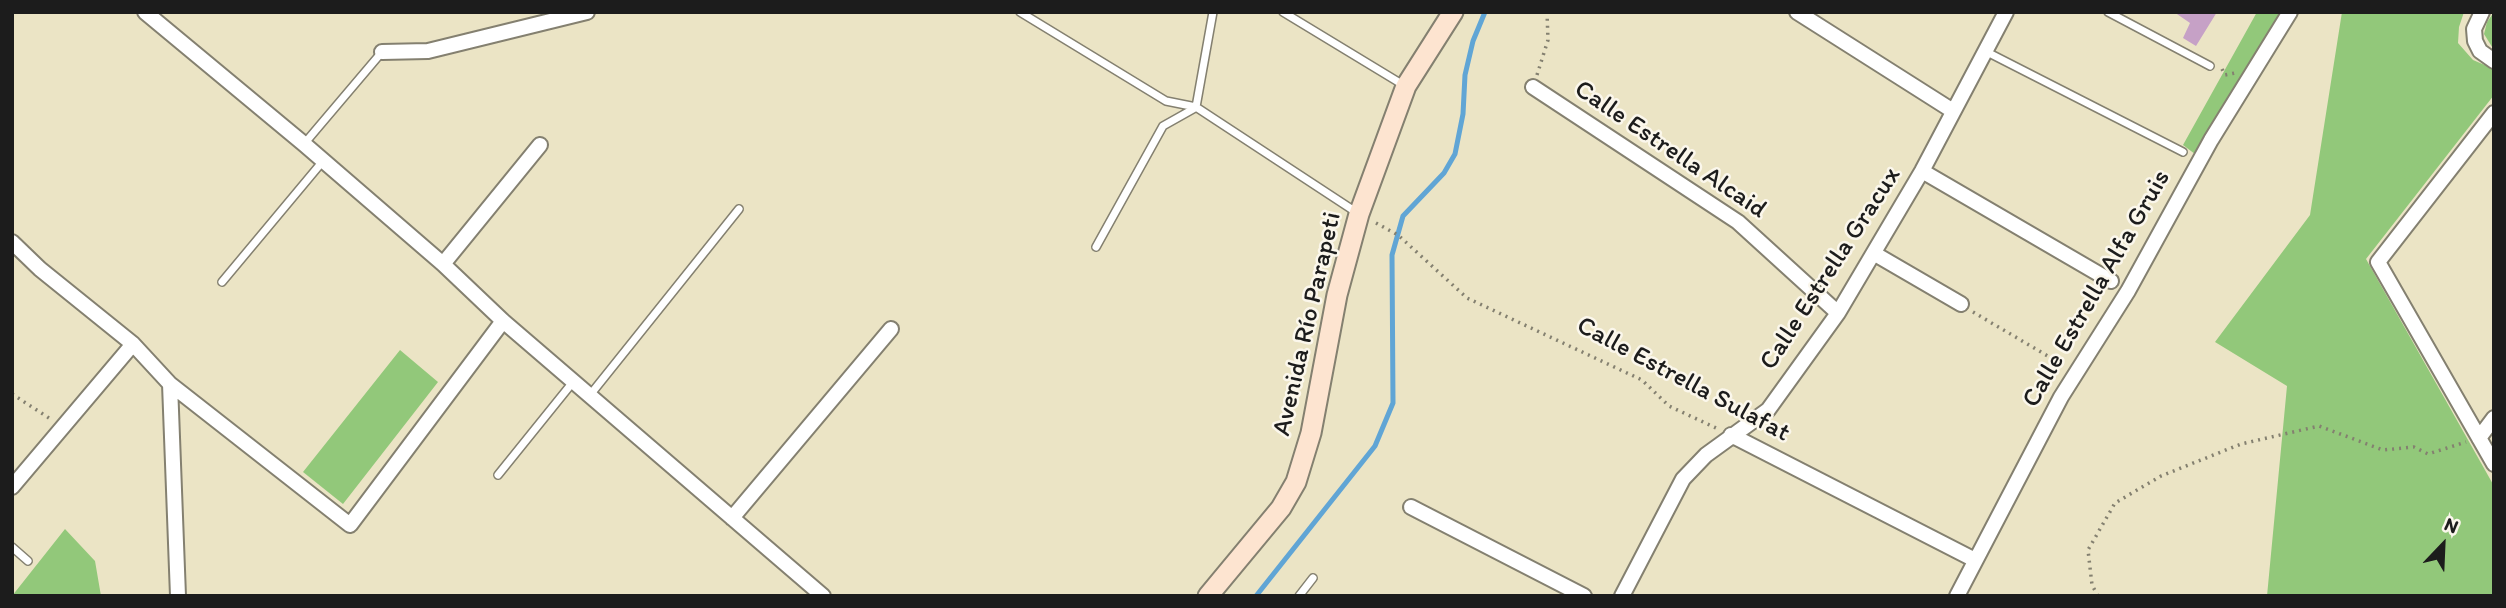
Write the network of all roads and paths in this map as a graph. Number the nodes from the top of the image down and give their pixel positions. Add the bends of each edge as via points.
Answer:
1 (145, 12) edge
2 (587, 12) edge
3 (1020, 12) edge
4 (1213, 12) edge
5 (1283, 12) edge
6 (1453, 12) edge
7 (1547, 12) edge
8 (1797, 12) edge
9 (2006, 12) edge
10 (2108, 12) edge
11 (2290, 12) edge
12 (2482, 12) edge
13 (1984, 50) junction
14 (382, 52) joint
15 (2494, 61) edge
16 (2210, 66) joint
17 (1406, 86) junction
18 (2246, 86) junction
19 (1534, 88) joint
20 (1196, 107) junction
21 (1953, 111) junction
22 (2494, 113) edge
23 (304, 144) junction
24 (540, 145) dead end
25 (2183, 152) dead end
26 (323, 161) junction
27 (1922, 172) junction
28 (739, 209) dead end
29 (1359, 214) junction
30 (12, 242) edge
31 (1096, 247) dead end
32 (1875, 254) junction
33 (443, 264) junction
34 (2111, 281) dead end
35 (222, 282) dead end
36 (1961, 304) joint
37 (1838, 313) junction
38 (503, 321) junction
39 (891, 328) dead end
40 (133, 344) junction
41 (573, 381) junction
42 (170, 384) junction
43 (12, 394) edge
44 (590, 395) junction
45 (2062, 397) junction
46 (2494, 418) edge
47 (63, 427) junction
48 (1731, 435) junction
49 (2479, 438) junction
50 (2494, 464) edge
51 (498, 475) dead end
52 (12, 487) edge
53 (1411, 507) dead end
54 (732, 517) junction
55 (12, 547) edge
56 (1975, 560) junction
57 (28, 561) dead end
58 (1313, 578) dead end
59 (178, 596) edge
60 (824, 596) edge
61 (1208, 596) edge
62 (1299, 596) edge
63 (1584, 596) edge
64 (1622, 596) edge
65 (1957, 596) edge
66 (2098, 596) edge

1 - 23 street
2 - 14 street via 428,51
3 - 20 lane via 1166,101
4 - 20 lane
5 - 17 lane
6 - 17 main road, Avenida Río Parapeti
7 - 19 path via 1548,40
8 - 21 street
9 - 13 street, Calle Estrella Gracux
10 - 16 lane
11 - 18 street, Calle Estrella Alfa Gruis
12 - 15 street via 2474,29 2475,41
13 - 21 street, Calle Estrella Gracux
13 - 25 lane
14 - 23 lane
16 - 18 path via 2220,64 2225,75 2239,72
17 - 29 main road, Avenida Río Parapeti
18 - 45 street, Calle Estrella Alfa Gruis
19 - 37 street, Calle Estrella Alcaid via 1738,222
20 - 29 lane
20 - 31 lane via 1163,126
21 - 27 street, Calle Estrella Gracux
22 - 49 street via 2378,262
23 - 26 street
24 - 33 street
26 - 33 street
26 - 35 lane
27 - 32 street, Calle Estrella Gracux
27 - 34 street
28 - 44 lane
29 - 48 path, Calle Estrella Sulafat via 1398,235 1467,298 1642,380 1669,405
29 - 61 main road, Avenida Río Parapeti via 1336,295 1311,433 1296,482 1281,508
30 - 40 street
32 - 36 street
32 - 37 street, Calle Estrella Gracux
33 - 38 street
36 - 45 path via 2065,366
37 - 48 street, Calle Estrella Gracux via 1768,410
38 - 41 street
38 - 42 street via 350,525
39 - 54 street
40 - 42 street
40 - 47 street
41 - 44 street
41 - 51 lane
42 - 59 street
43 - 47 path
44 - 54 street
45 - 56 street, Calle Estrella Alfa Gruis
46 - 49 street
47 - 52 street
48 - 56 street, Calle Estrella Sulafat
48 - 64 street, Calle Estrella Gracux via 1683,479
49 - 50 street
49 - 66 path via 2428,454 2414,447 2383,450 2319,426 2241,444 2161,476 2115,503 2088,550 2092,585
53 - 63 street
54 - 60 street
55 - 57 lane
56 - 65 street, Calle Estrella Alfa Gruis
58 - 62 lane

